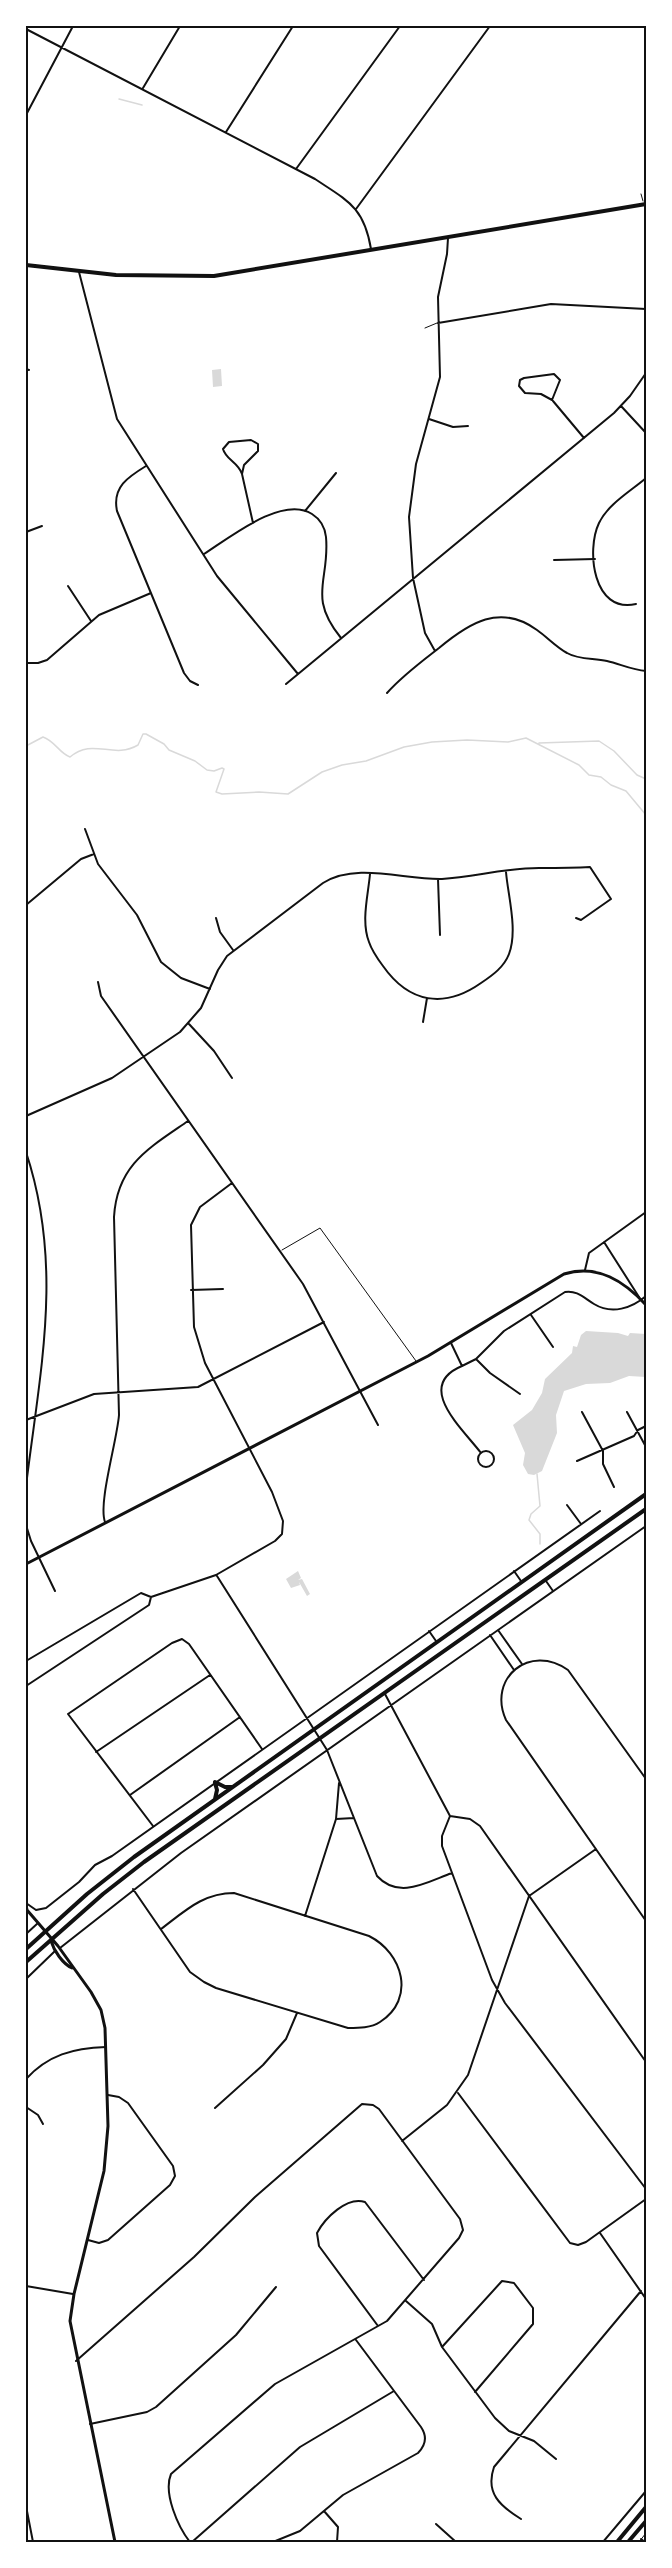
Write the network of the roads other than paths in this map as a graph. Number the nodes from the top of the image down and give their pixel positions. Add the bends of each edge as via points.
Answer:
1 (73, 26) edge
2 (180, 26) edge
3 (293, 26) edge
4 (400, 26) edge
5 (490, 26) edge
6 (26, 29) edge
7 (61, 47) junction
8 (143, 88) junction
9 (26, 115) edge
10 (226, 132) junction
11 (296, 169) junction
12 (641, 194) dead end
13 (645, 204) edge
14 (356, 209) junction
15 (448, 236) junction
16 (371, 249) junction
17 (26, 265) edge
18 (79, 272) junction
19 (646, 309) edge
20 (438, 322) junction
21 (425, 328) dead end
22 (646, 373) edge
23 (552, 400) junction
24 (621, 406) junction
25 (429, 419) junction
26 (468, 426) dead end
27 (646, 433) edge
28 (584, 438) junction
29 (146, 466) junction
30 (242, 474) junction
31 (336, 474) dead end
32 (646, 478) edge
33 (305, 511) junction
34 (253, 523) junction
35 (42, 526) dead end
36 (26, 532) edge
37 (203, 555) junction
38 (594, 559) junction
39 (554, 560) dead end
40 (413, 578) junction
41 (68, 586) dead end
42 (151, 593) junction
43 (636, 604) dead end
44 (91, 621) junction
45 (341, 638) junction
46 (435, 651) junction
47 (26, 663) edge
48 (646, 671) edge
49 (298, 674) junction
50 (286, 684) dead end
51 (198, 685) dead end
52 (387, 693) dead end
53 (85, 829) dead end
54 (94, 854) junction
55 (506, 872) junction
56 (370, 874) junction
57 (438, 879) junction
58 (26, 905) edge
59 (216, 918) dead end
60 (576, 918) dead end
61 (440, 935) dead end
62 (233, 950) junction
63 (98, 982) dead end
64 (210, 989) junction
65 (427, 998) junction
66 (423, 1022) dead end
67 (189, 1024) junction
68 (144, 1057) junction
69 (232, 1078) dead end
70 (26, 1116) edge
71 (189, 1120) junction
72 (26, 1152) edge
73 (232, 1183) junction
74 (646, 1212) edge
75 (604, 1242) junction
76 (280, 1251) junction
77 (585, 1270) junction
78 (224, 1289) dead end
79 (191, 1290) junction
80 (646, 1296) edge
81 (640, 1298) junction
82 (646, 1305) edge
83 (531, 1315) junction
84 (324, 1322) junction
85 (451, 1343) junction
86 (553, 1347) dead end
87 (476, 1359) junction
88 (416, 1361) junction
89 (462, 1366) junction
90 (213, 1379) junction
91 (360, 1390) junction
92 (119, 1391) junction
93 (520, 1394) dead end
94 (582, 1412) dead end
95 (627, 1412) dead end
96 (34, 1416) junction
97 (26, 1420) edge
98 (378, 1425) dead end
99 (646, 1425) edge
100 (638, 1430) junction
101 (646, 1447) edge
102 (249, 1448) junction
103 (603, 1451) junction
104 (481, 1453) junction
105 (577, 1461) dead end
106 (26, 1486) edge
107 (614, 1487) dead end
108 (646, 1494) edge
109 (567, 1505) dead end
110 (646, 1509) edge
111 (600, 1511) dead end
112 (105, 1522) junction
113 (581, 1524) junction
114 (26, 1525) edge
115 (646, 1526) edge
116 (39, 1557) junction
117 (26, 1564) edge
118 (514, 1571) junction
119 (216, 1575) junction
120 (545, 1580) junction
121 (522, 1582) junction
122 (55, 1591) dead end
123 (553, 1591) junction
124 (151, 1597) junction
125 (498, 1630) junction
126 (429, 1631) junction
127 (490, 1635) junction
128 (646, 1635) edge
129 (646, 1639) edge
130 (437, 1642) junction
131 (26, 1661) edge
132 (522, 1664) junction
133 (514, 1670) junction
134 (210, 1675) junction
135 (26, 1686) edge
136 (384, 1693) junction
137 (392, 1704) junction
138 (307, 1717) junction
139 (240, 1718) junction
140 (315, 1729) junction
141 (320, 1738) junction
142 (327, 1749) junction
143 (262, 1750) junction
144 (96, 1752) junction
145 (646, 1779) edge
146 (339, 1780) junction
147 (215, 1782) junction
148 (232, 1787) junction
149 (130, 1795) junction
150 (215, 1799) junction
151 (450, 1816) junction
152 (354, 1818) junction
153 (336, 1819) junction
154 (153, 1826) junction
155 (596, 1849) junction
156 (452, 1873) junction
157 (133, 1889) junction
158 (529, 1896) junction
159 (26, 1907) edge
160 (305, 1917) junction
161 (26, 1918) edge
162 (646, 1921) edge
163 (38, 1923) junction
164 (161, 1929) junction
165 (44, 1931) junction
166 (26, 1932) edge
167 (51, 1940) junction
168 (60, 1948) junction
169 (26, 1949) edge
170 (55, 1951) junction
171 (26, 1962) edge
172 (72, 1968) junction
173 (26, 1979) edge
174 (497, 1990) junction
175 (297, 2013) junction
176 (106, 2047) junction
177 (646, 2062) edge
178 (26, 2079) edge
179 (458, 2093) junction
180 (108, 2094) junction
181 (26, 2107) edge
182 (215, 2108) dead end
183 (43, 2124) dead end
184 (402, 2141) junction
185 (175, 2176) junction
186 (180, 2176) dead end
187 (646, 2189) edge
188 (646, 2199) edge
189 (600, 2233) junction
190 (88, 2240) junction
191 (424, 2280) junction
192 (26, 2286) edge
193 (276, 2287) dead end
194 (641, 2291) junction
195 (74, 2294) junction
196 (646, 2299) edge
197 (406, 2301) junction
198 (378, 2326) junction
199 (356, 2339) junction
200 (442, 2347) junction
201 (76, 2361) junction
202 (394, 2391) junction
203 (475, 2391) junction
204 (90, 2424) junction
205 (518, 2436) junction
206 (556, 2459) dead end
207 (646, 2491) edge
208 (26, 2506) edge
209 (646, 2507) edge
210 (324, 2511) junction
211 (521, 2519) dead end
212 (646, 2523) edge
213 (436, 2524) dead end
214 (646, 2534) edge
215 (604, 2541) edge
216 (640, 2541) edge
217 (33, 2542) edge
218 (115, 2542) edge
219 (191, 2542) edge
220 (273, 2542) edge
221 (337, 2542) edge
222 (456, 2542) edge
223 (609, 2542) edge
224 (617, 2542) edge
225 (628, 2542) edge
226 (645, 2542) edge

1 - 7 street
2 - 8 street
3 - 10 street
4 - 11 street
5 - 14 street
6 - 7 street
7 - 8 street
7 - 9 street
8 - 10 street
10 - 11 street
11 - 14 street
12 - 13 lane
13 - 15 main road
14 - 16 street via 367,228
15 - 16 main road
15 - 20 street
16 - 18 main road via 214,276
17 - 18 main road
18 - 29 street via 113,410
19 - 20 street via 551,304
20 - 21 lane
20 - 25 street via 440,377
22 - 24 street
23 - 23 street via 523,392 520,380 556,375 560,380
23 - 28 street
24 - 27 street
24 - 28 street
25 - 26 street via 453,427
25 - 40 street via 410,500
28 - 40 street
29 - 37 street
29 - 42 street via 125,479 116,500
30 - 30 street via 244,465 258,451 258,444 229,442 224,445 225,454
30 - 34 street
31 - 33 street
32 - 38 street via 603,515 596,531
33 - 34 street via 285,510
33 - 45 street via 320,522 326,533 322,602 328,621
34 - 37 street
35 - 36 street
37 - 49 street
38 - 39 street
38 - 43 street via 596,580 604,593 621,604
40 - 45 street
40 - 46 street via 425,633
41 - 44 street
42 - 44 street
42 - 51 street via 184,673
44 - 47 street via 47,660
45 - 49 street
46 - 48 street via 468,626 502,618 529,625 571,655
46 - 52 street
49 - 50 street
53 - 54 street
54 - 58 street
54 - 64 street via 137,915 161,962 181,978
55 - 57 street
55 - 60 street via 590,867 611,898 581,920
55 - 65 street via 512,939 505,962 469,991
56 - 57 street
56 - 62 street via 348,873 330,879
56 - 65 street via 366,926 372,951 398,984
57 - 61 street
59 - 62 street via 219,932
62 - 64 street via 221,963
63 - 68 street via 101,996
64 - 67 street
65 - 66 street
67 - 68 street
67 - 69 street
68 - 70 street via 112,1078
68 - 71 street
71 - 73 street
71 - 92 street via 136,1159 117,1195 114,1217
72 - 96 street via 42,1214 48,1267
73 - 76 street
73 - 79 street via 205,1202 193,1219
74 - 75 street
75 - 77 street via 587,1256
75 - 81 street
76 - 84 street
76 - 88 lane via 320,1228
77 - 81 street via 611,1277
77 - 85 street via 556,1278
78 - 79 street
79 - 90 street via 196,1337
80 - 81 street
81 - 82 street
81 - 83 street via 630,1308 618,1309 597,1306 571,1291
83 - 86 street
83 - 87 street via 504,1331
84 - 90 street
84 - 91 street
85 - 88 street
85 - 89 street
87 - 89 street
87 - 93 street
88 - 91 street
89 - 104 street via 446,1375 440,1394
90 - 92 street via 192,1388
90 - 102 street
91 - 98 street
91 - 102 street
92 - 96 street via 83,1396
92 - 112 street via 117,1436 102,1505
94 - 103 street
95 - 100 street
96 - 97 street
96 - 106 street
99 - 100 street
100 - 101 street
100 - 103 street via 634,1436
102 - 112 street
102 - 119 street via 272,1492 283,1521 282,1534
103 - 105 street via 597,1450
103 - 107 street via 603,1464
104 - 104 street via 492,1454 492,1464 481,1464
108 - 121 main road
109 - 113 street
110 - 120 main road
111 - 113 street
112 - 116 street
113 - 118 street
114 - 116 street
115 - 123 street
116 - 117 street
116 - 122 street
118 - 121 street
118 - 126 street
119 - 124 street
119 - 138 street
120 - 123 street
120 - 136 main road
121 - 130 main road
123 - 125 street
124 - 131 street via 141,1593
124 - 135 street via 149,1605
125 - 127 street
125 - 132 street
126 - 130 street
126 - 138 street
127 - 133 street
127 - 137 street
128 - 129 street
130 - 140 main road
132 - 133 street
132 - 145 street via 543,1660 568,1670
133 - 155 street via 502,1691 501,1707 506,1720
134 - 139 street
134 - 144 street
134 - 144 street via 189,1644 179,1639 68,1714
136 - 137 street
136 - 141 main road
137 - 142 street
137 - 151 street
138 - 140 street
138 - 143 street
139 - 143 street
139 - 149 street
140 - 141 street
140 - 148 main road
141 - 142 street
141 - 167 main road via 144,1862
142 - 146 street
142 - 157 street
143 - 147 street
144 - 149 street
146 - 152 street
146 - 153 street
147 - 148 main road
147 - 150 main road
147 - 154 street
148 - 150 main road
149 - 154 street
150 - 165 main road via 113,1873
151 - 156 street via 442,1841
151 - 158 street via 477,1823
152 - 153 street
152 - 156 street via 374,1870 385,1883 409,1889
153 - 160 street
154 - 159 street via 95,1864 46,1908
155 - 158 street
155 - 162 street
156 - 174 street
157 - 164 street
157 - 168 street
158 - 174 street
158 - 177 street
159 - 163 street
160 - 164 street via 234,1893 216,1893
160 - 175 street via 381,1942 392,1953 401,1976 394,2008 380,2022 348,2028
161 - 166 street
163 - 165 street
163 - 166 street
164 - 175 street via 190,1972 204,1982
165 - 167 street
165 - 169 main road
167 - 168 street
167 - 170 street
167 - 171 main road
168 - 172 street
170 - 172 street
170 - 173 street
172 - 176 street via 101,2010
174 - 179 street via 474,2064
174 - 187 street
175 - 182 street via 286,2039 268,2060
176 - 178 street via 64,2052
176 - 180 street
179 - 184 street via 439,2114
179 - 189 street via 566,2240 583,2244
180 - 185 street via 128,2103 173,2166
180 - 190 street via 104,2171
181 - 183 street
184 - 191 street via 463,2227 459,2238
184 - 201 street via 376,2107 366,2104 353,2110
185 - 186 street
185 - 190 street via 170,2185 108,2240
188 - 189 street
189 - 194 street
190 - 195 street
191 - 197 street
191 - 198 street via 365,2202 349,2201 322,2224 317,2233 319,2246
192 - 195 street
193 - 204 street via 236,2335 153,2409
194 - 196 street
194 - 205 street
195 - 201 street via 70,2321
197 - 198 street via 393,2317
197 - 200 street via 432,2324
198 - 199 street
199 - 202 street
199 - 219 street via 269,2389 171,2474 168,2485 175,2516
200 - 203 street
200 - 203 street via 501,2282 514,2283 533,2308 533,2324
201 - 204 street
202 - 210 street via 424,2432 425,2441 418,2452 350,2491
202 - 219 street via 300,2447
203 - 205 street via 495,2418
204 - 218 street
205 - 206 street via 534,2441
205 - 211 street via 496,2463 490,2481 499,2504
207 - 215 street
208 - 217 street
209 - 224 main road
210 - 220 street via 300,2531
210 - 221 street via 338,2528
212 - 225 main road
213 - 222 street
214 - 216 lane
215 - 223 street
216 - 226 street

